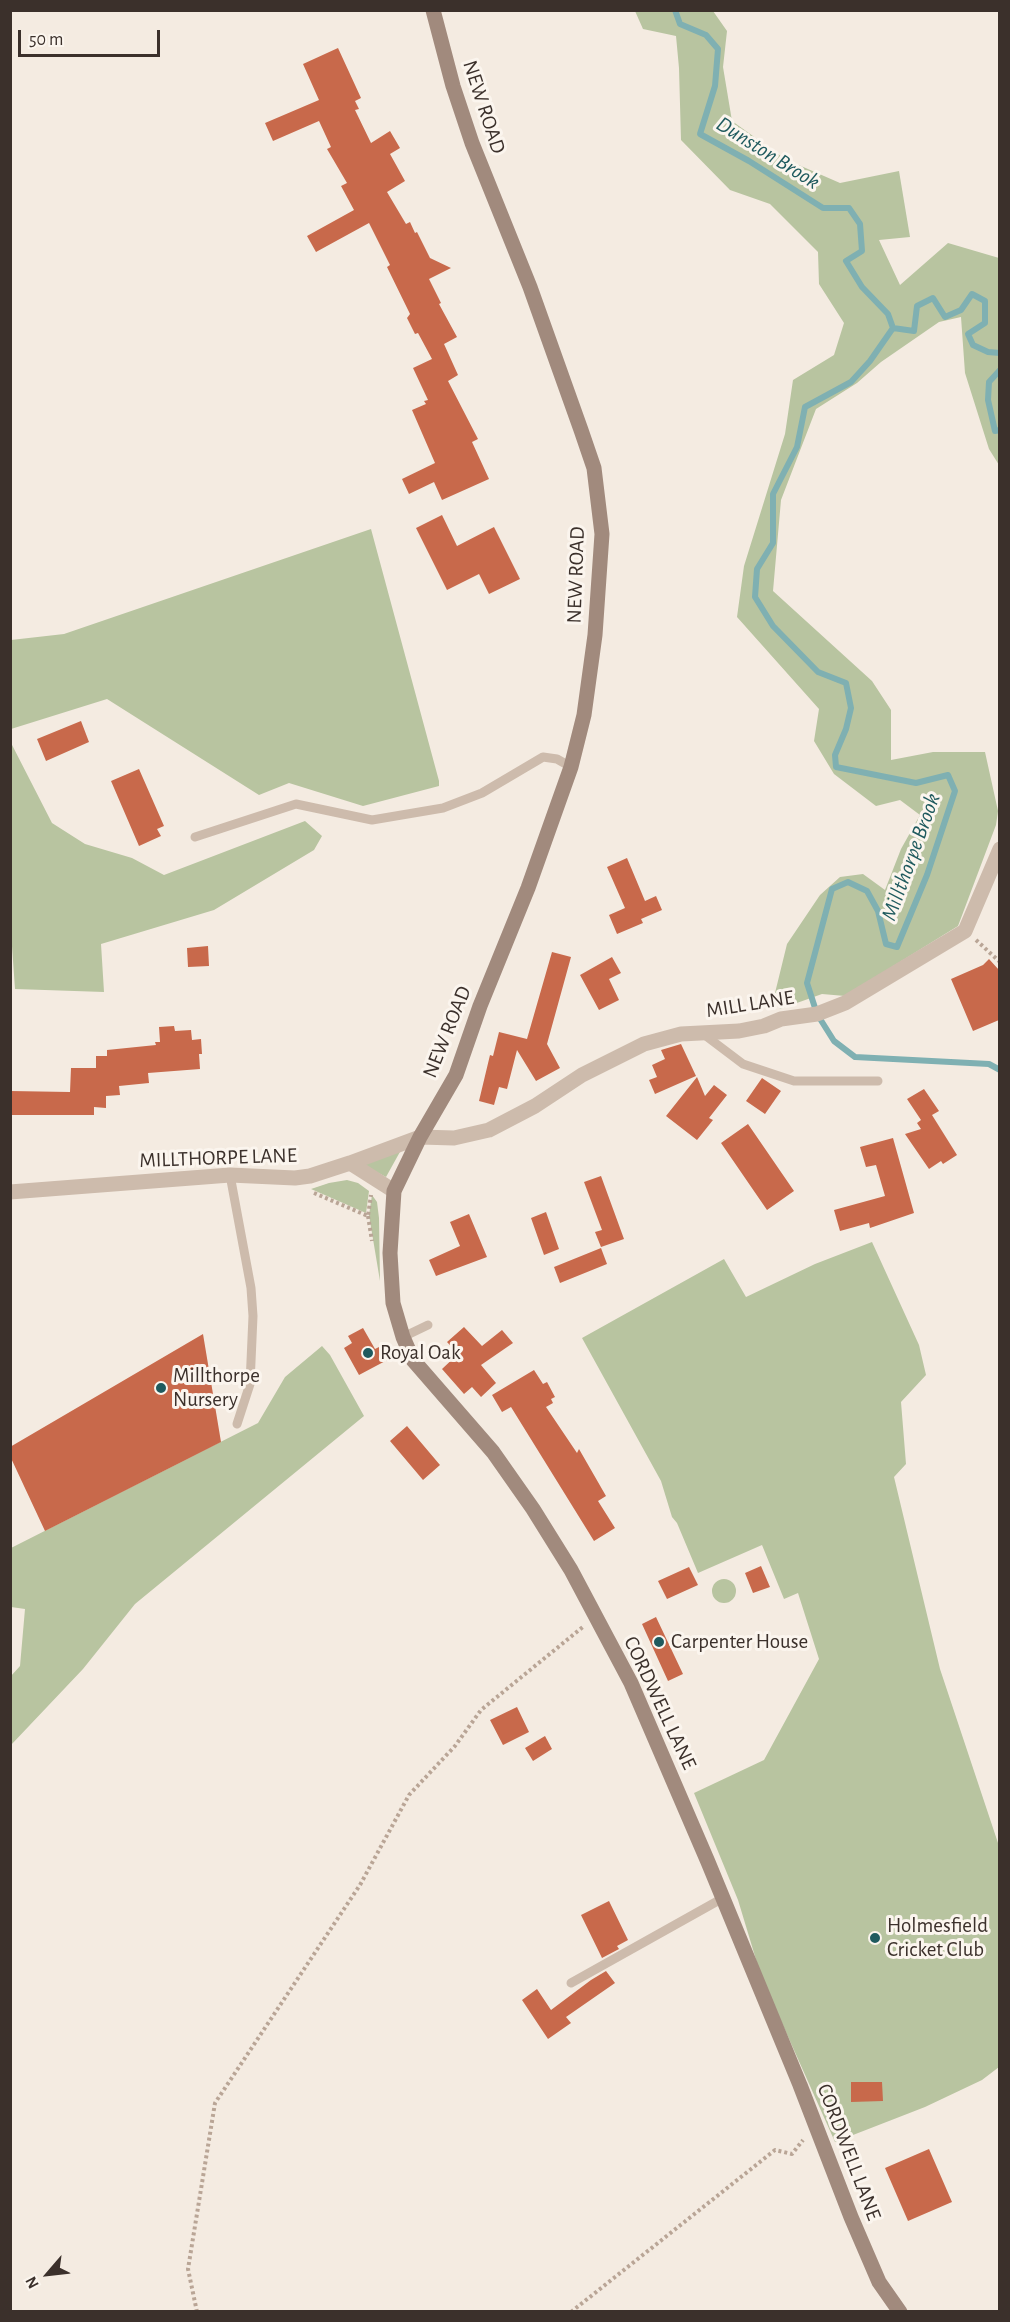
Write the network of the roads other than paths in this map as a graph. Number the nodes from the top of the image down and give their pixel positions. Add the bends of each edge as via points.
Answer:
1 (433, 10) edge
2 (571, 767) junction
3 (195, 837) dead end
4 (999, 849) edge
5 (702, 1033) junction
6 (878, 1082) dead end
7 (420, 1137) junction
8 (350, 1163) junction
9 (230, 1175) junction
10 (394, 1191) junction
11 (10, 1192) edge
12 (428, 1325) dead end
13 (403, 1337) junction
14 (237, 1424) dead end
15 (723, 1898) junction
16 (571, 1983) dead end
17 (900, 2312) edge

1 - 2 main road, NEW ROAD via 461,111 558,362 594,468 602,534 595,635 584,715
2 - 3 lane via 543,757 482,793 443,808 372,820 296,804
2 - 7 main road, NEW ROAD via 456,1075
4 - 5 street, MILL LANE via 964,931 845,1003 817,1014 739,1031
5 - 6 lane via 743,1064 794,1081
5 - 7 street, MILL LANE via 644,1044 489,1130 454,1138
7 - 8 street, MILLTHORPE LANE
7 - 10 main road, CORDWELL LANE
8 - 9 street, MILLTHORPE LANE via 295,1178
8 - 10 street
9 - 11 street, MILLTHORPE LANE
9 - 14 lane via 253,1316 250,1384
10 - 13 main road, CORDWELL LANE via 390,1253 393,1303
12 - 13 lane
13 - 15 main road, CORDWELL LANE via 413,1360 493,1452 533,1509 596,1617 631,1683
15 - 16 lane
15 - 17 main road, CORDWELL LANE via 851,2217 879,2282

